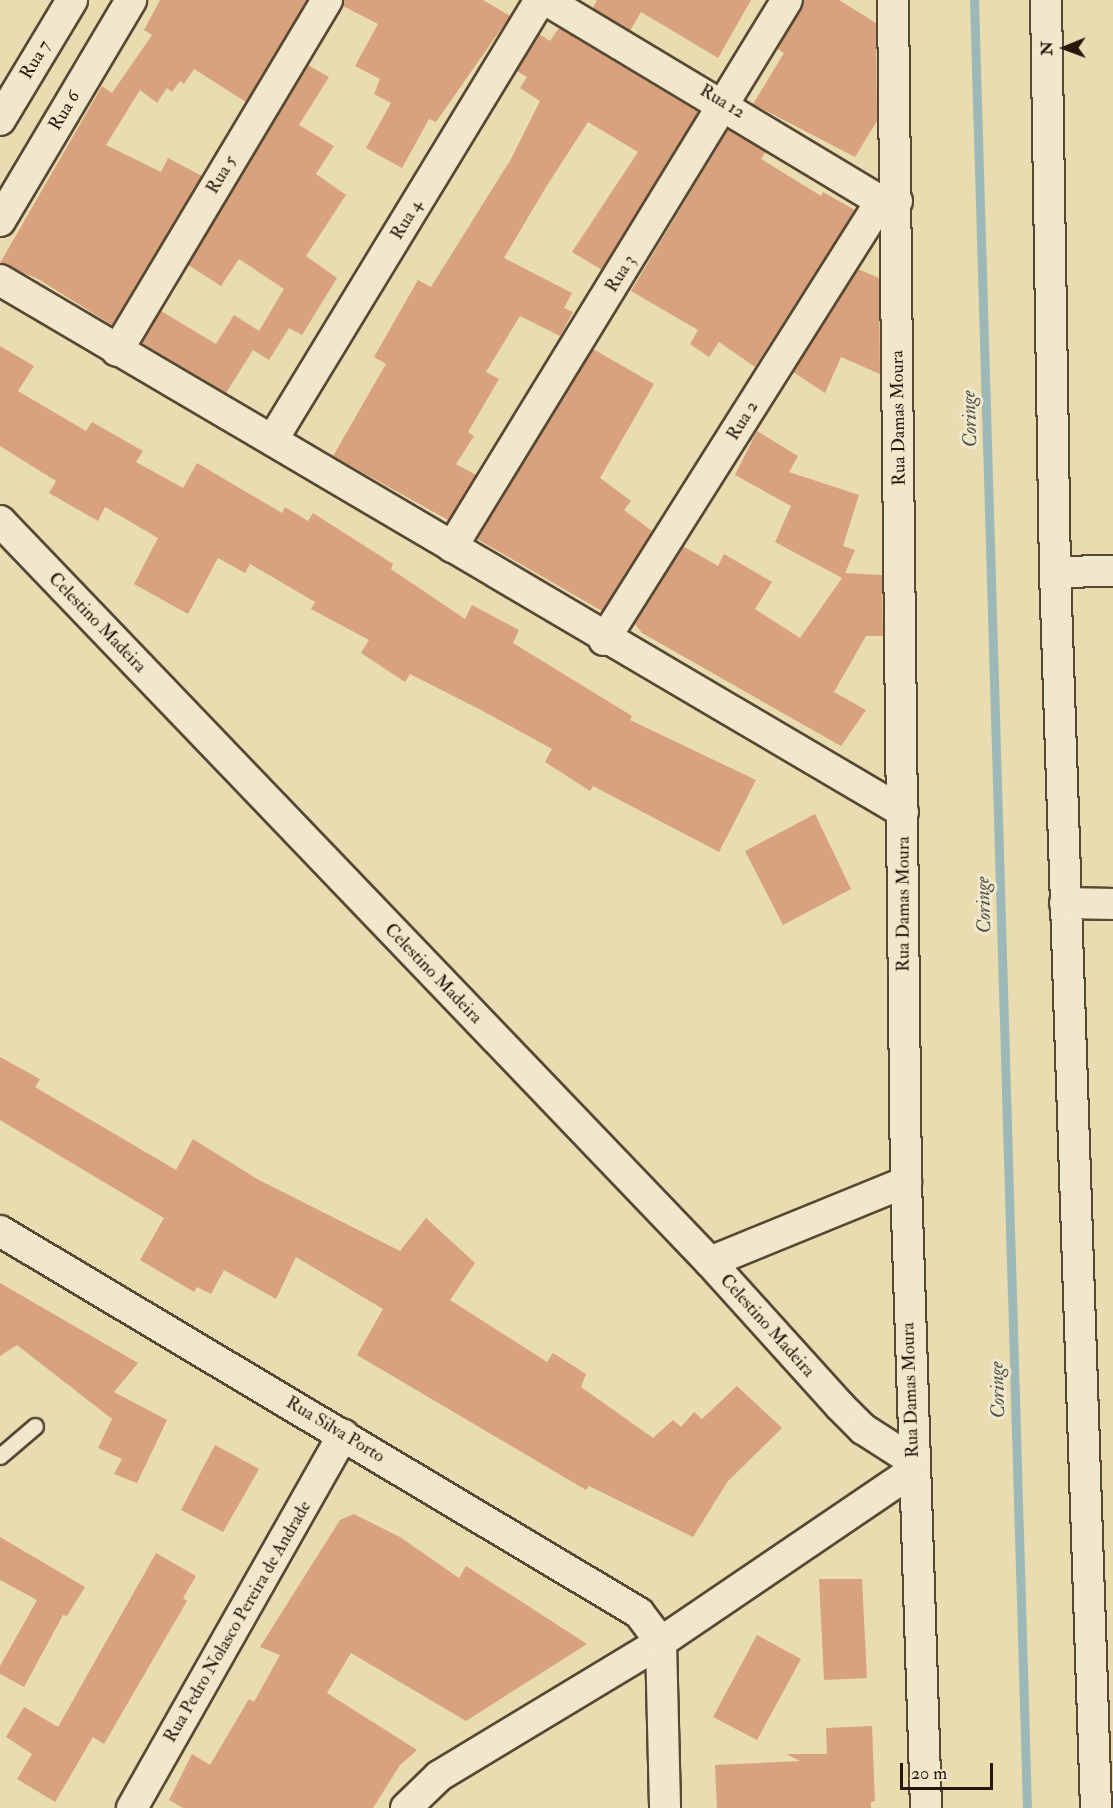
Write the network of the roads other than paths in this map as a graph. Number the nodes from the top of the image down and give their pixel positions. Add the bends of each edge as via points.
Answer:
1 (72, 0) edge
2 (131, 0) edge
3 (327, 0) edge
4 (540, 0) edge
5 (546, 0) edge
6 (786, 0) edge
7 (893, 0) edge
8 (1046, 0) edge
9 (726, 104) junction
10 (0, 120) edge
11 (889, 201) junction
12 (0, 222) edge
13 (0, 280) edge
14 (117, 351) junction
15 (273, 439) junction
16 (0, 521) edge
17 (452, 547) junction
18 (1113, 571) edge
19 (1055, 572) junction
20 (604, 640) junction
21 (903, 812) junction
22 (1065, 903) junction
23 (1113, 904) edge
24 (906, 1182) junction
25 (0, 1231) edge
26 (710, 1262) junction
27 (35, 1426) dead end
28 (344, 1435) junction
29 (0, 1456) edge
30 (913, 1466) junction
31 (660, 1642) junction
32 (132, 1808) edge
33 (406, 1808) edge
34 (665, 1808) edge
35 (926, 1808) edge
36 (1096, 1808) edge

1 - 10 street, Rua 7
2 - 12 street, Rua 6
3 - 14 street, Rua 5
4 - 15 street, Rua 4
5 - 9 street, Rua 12
6 - 9 street, Rua 3
7 - 11 street, Rua Damas Moura
8 - 19 street
9 - 11 street, Rua 12
9 - 17 street, Rua 3
11 - 20 street, Rua 2
11 - 21 street, Rua Damas Moura
13 - 14 street
14 - 15 street
15 - 17 street
16 - 26 street, Celestino Madeira
17 - 20 street
18 - 19 street
19 - 22 street
20 - 21 street
21 - 24 street, Rua Damas Moura
22 - 23 street
22 - 36 street
24 - 26 street
24 - 30 street, Rua Damas Moura
25 - 28 street, Rua Silva Porto
26 - 30 street, Celestino Madeira via 863,1429
27 - 29 lane
28 - 31 street, Rua Silva Porto via 639,1613
28 - 32 street, Rua Pedro Nolasco Pereira de Andrade
30 - 31 street
30 - 35 street, Rua Damas Moura
31 - 33 street via 439,1776
31 - 34 street

